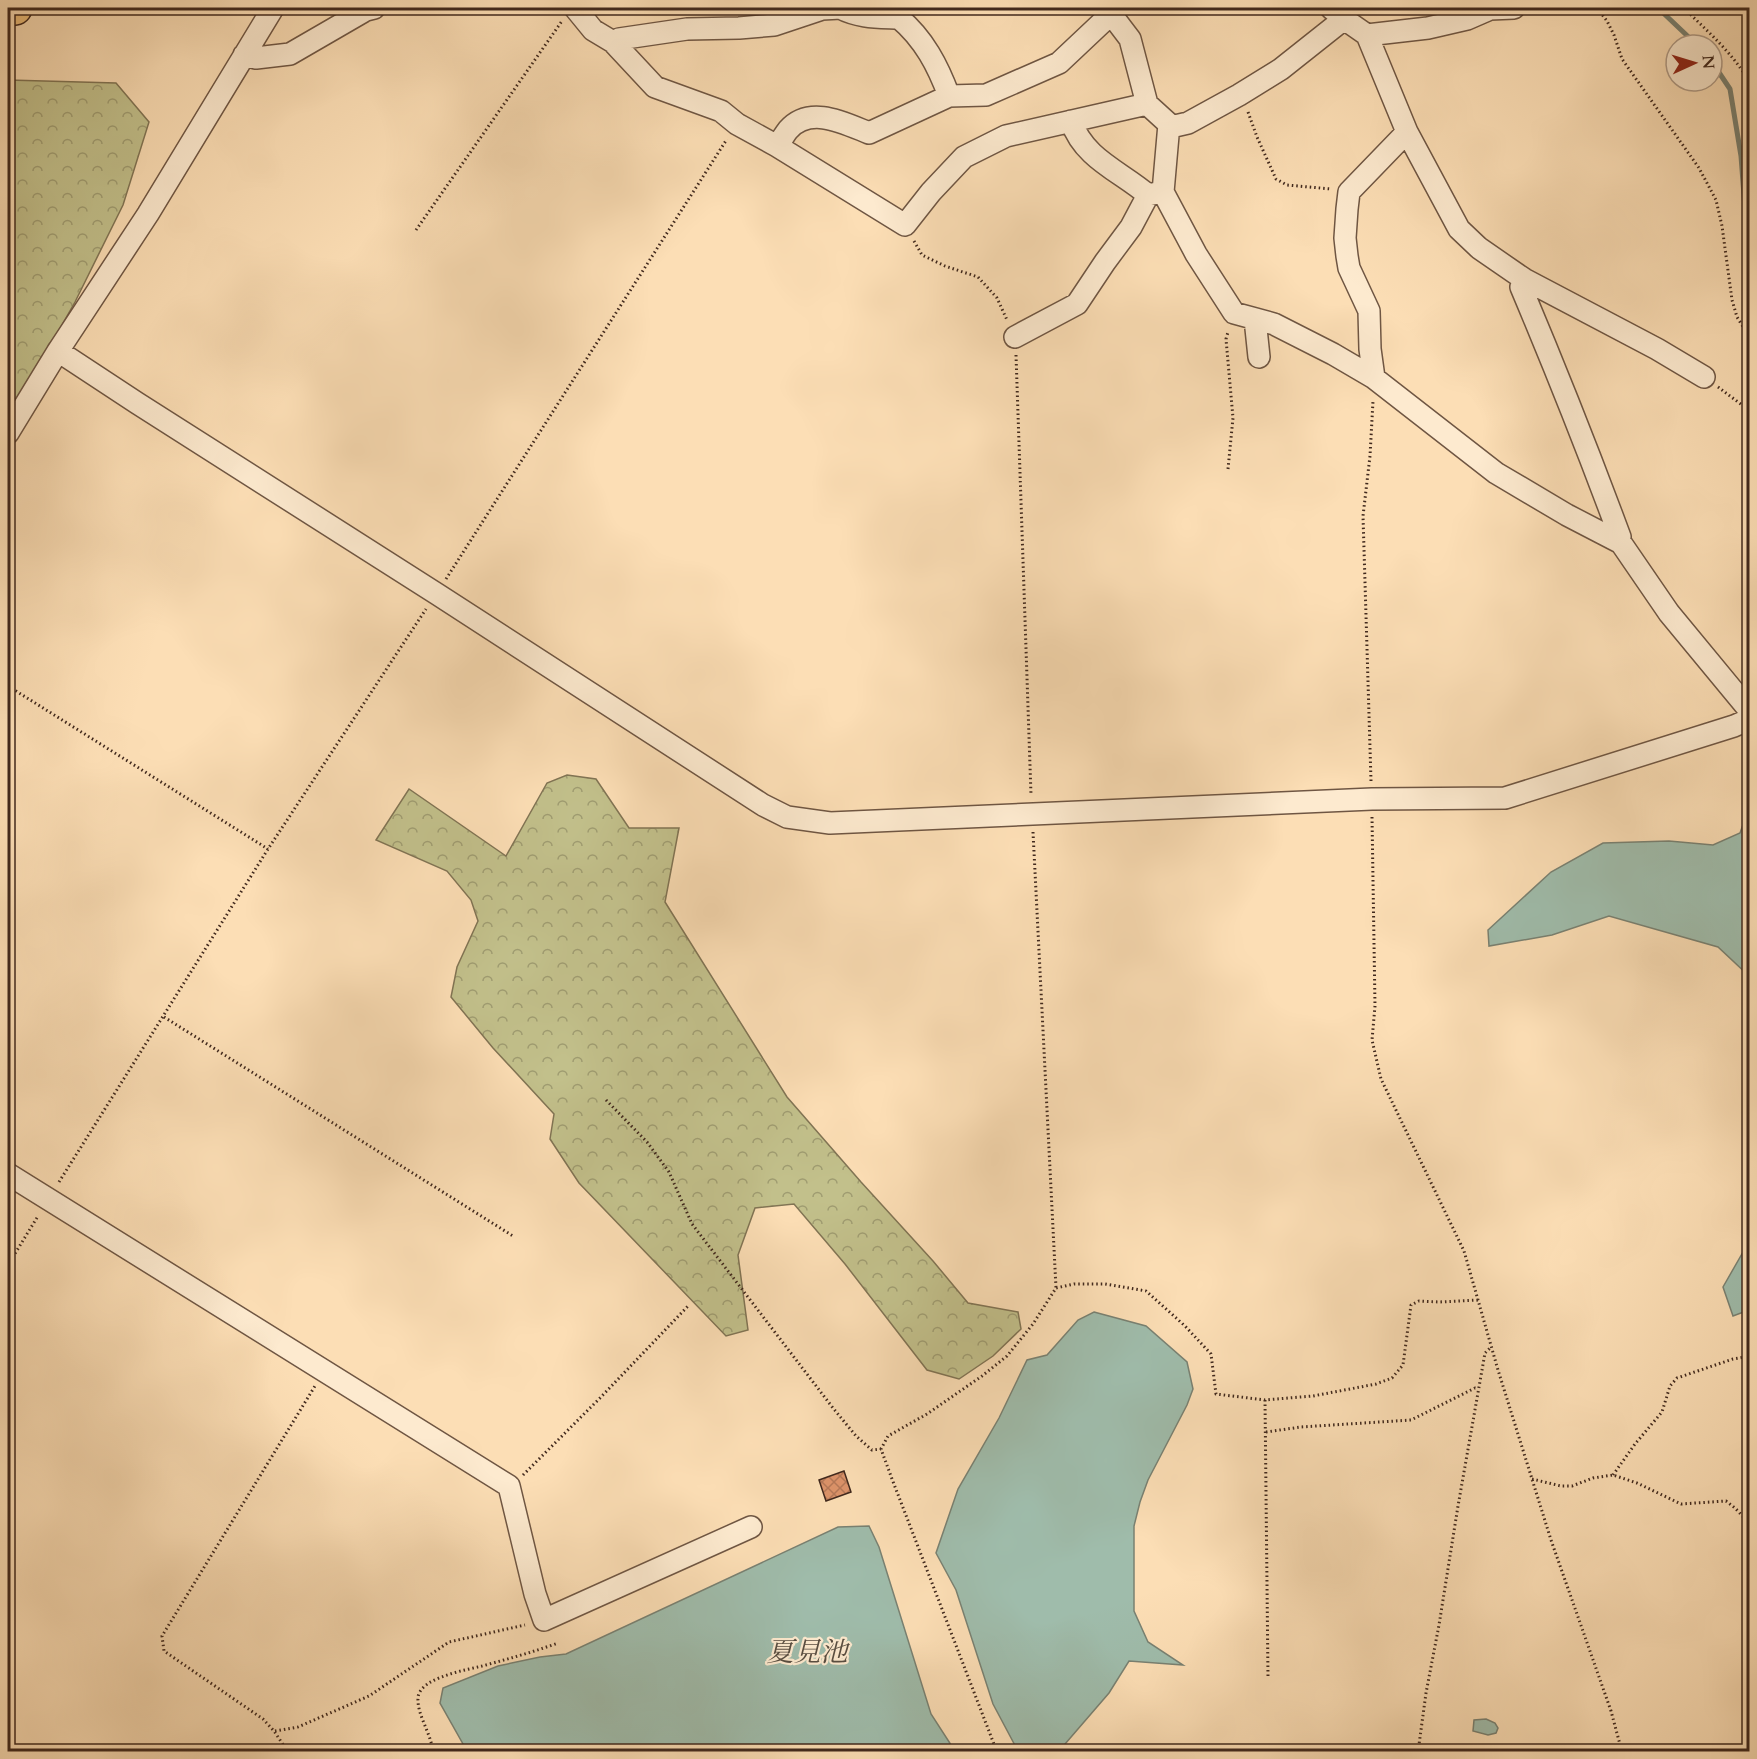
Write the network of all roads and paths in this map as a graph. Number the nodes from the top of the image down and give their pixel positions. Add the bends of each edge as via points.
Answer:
1 (15, 8) edge
2 (273, 8) edge
3 (374, 8) edge
4 (841, 8) edge
5 (1514, 8) edge
6 (1597, 8) edge
7 (1684, 8) edge
8 (8, 9) edge
9 (1111, 11) edge
10 (570, 12) edge
11 (898, 13) edge
12 (1337, 13) edge
13 (1448, 15) edge
14 (1367, 35) junction
15 (613, 42) junction
16 (244, 56) junction
17 (1749, 83) edge
18 (1241, 94) junction
19 (949, 96) junction
20 (1147, 104) junction
21 (1071, 121) junction
22 (737, 124) junction
23 (1169, 124) junction
24 (1407, 132) junction
25 (777, 146) junction
26 (1349, 192) junction
27 (1155, 193) junction
28 (905, 225) junction
29 (416, 230) dead end
30 (1524, 279) junction
31 (1234, 313) junction
32 (1255, 319) junction
33 (1016, 337) junction
34 (1749, 338) edge
35 (58, 351) junction
36 (1259, 357) dead end
37 (1704, 377) joint
38 (1374, 378) junction
39 (1749, 411) edge
40 (8, 433) edge
41 (1228, 469) dead end
42 (1618, 541) junction
43 (437, 594) junction
44 (8, 686) edge
45 (1749, 711) edge
46 (1749, 719) edge
47 (1372, 799) junction
48 (1032, 815) junction
49 (268, 849) junction
50 (164, 1017) junction
51 (606, 1100) dead end
52 (8, 1174) edge
53 (48, 1199) junction
54 (513, 1236) dead end
55 (8, 1265) edge
56 (1056, 1288) junction
57 (1479, 1300) junction
58 (689, 1305) dead end
59 (1491, 1347) junction
60 (1749, 1356) edge
61 (324, 1371) junction
62 (1479, 1389) junction
63 (1265, 1400) junction
64 (1266, 1432) junction
65 (881, 1449) junction
66 (1613, 1475) junction
67 (1532, 1479) junction
68 (509, 1486) junction
69 (1749, 1524) edge
70 (751, 1527) dead end
71 (544, 1620) junction
72 (558, 1643) dead end
73 (1268, 1677) dead end
74 (274, 1731) junction
75 (288, 1752) edge
76 (433, 1752) edge
77 (996, 1752) edge
78 (1418, 1752) edge
79 (1622, 1752) edge

1 - 8 main road
2 - 16 street
3 - 16 street via 290,54
4 - 11 street via 875,18
4 - 15 street via 822,9 774,25 687,29
5 - 13 street via 1490,9 1467,19
6 - 34 path via 1614,35 1622,59 1699,168 1716,200 1732,300
7 - 17 path via 1721,44
9 - 19 street via 1059,63 986,95
9 - 20 street via 1130,39
10 - 15 street
10 - 29 path
11 - 19 street via 934,59
12 - 14 street
12 - 18 street via 1281,69
13 - 14 street via 1428,28
14 - 24 street
15 - 22 street via 655,87 721,111
16 - 35 street via 148,214
18 - 23 street via 1188,123
18 - 26 path via 1276,179 1287,185
19 - 25 street via 869,133 840,121 811,117 789,129
20 - 21 street
20 - 23 street
21 - 27 street via 1095,158
21 - 28 street via 1006,136 964,157
22 - 25 street
22 - 43 path
23 - 27 street
24 - 26 street
24 - 30 street via 1459,229
25 - 28 street
26 - 38 street via 1347,256 1369,311
27 - 31 street
27 - 33 street via 1077,304
28 - 33 path via 922,255 978,277 997,298
30 - 37 street
30 - 42 street via 1521,287 1596,472 1620,537
31 - 32 street
31 - 41 path via 1226,339 1233,418
32 - 36 street
32 - 38 street via 1274,324
33 - 48 path
35 - 40 street
35 - 43 street
37 - 39 path
38 - 42 street via 1496,473
38 - 47 path via 1363,516
42 - 45 street via 1669,613
43 - 48 street via 787,817 830,824
43 - 49 path
44 - 49 path
46 - 47 street via 1505,798
47 - 48 street
47 - 57 path via 1372,1040 1381,1079 1464,1251
48 - 56 path
49 - 50 path
50 - 53 path
50 - 54 path
51 - 65 path via 669,1172 693,1224 833,1408 872,1450
52 - 53 street
53 - 55 path
53 - 61 street
56 - 63 path via 1105,1284 1146,1291 1210,1353 1216,1394
56 - 65 path via 1007,1356 927,1414 888,1436
57 - 59 path
57 - 63 path via 1419,1301 1411,1305 1403,1365 1392,1378 1313,1396
58 - 68 path
59 - 62 path via 1485,1353
59 - 67 path
60 - 66 path via 1677,1378 1670,1386 1662,1412
61 - 68 street
61 - 74 path via 162,1636 164,1651
62 - 64 path via 1411,1420
62 - 78 path
63 - 64 path
64 - 73 path
65 - 77 path
66 - 67 path via 1572,1486
66 - 69 path via 1681,1504 1726,1501
67 - 79 path
68 - 71 street
70 - 71 street
71 - 74 path via 449,1642 369,1696 298,1727
72 - 76 path via 429,1683 418,1698
74 - 75 path

